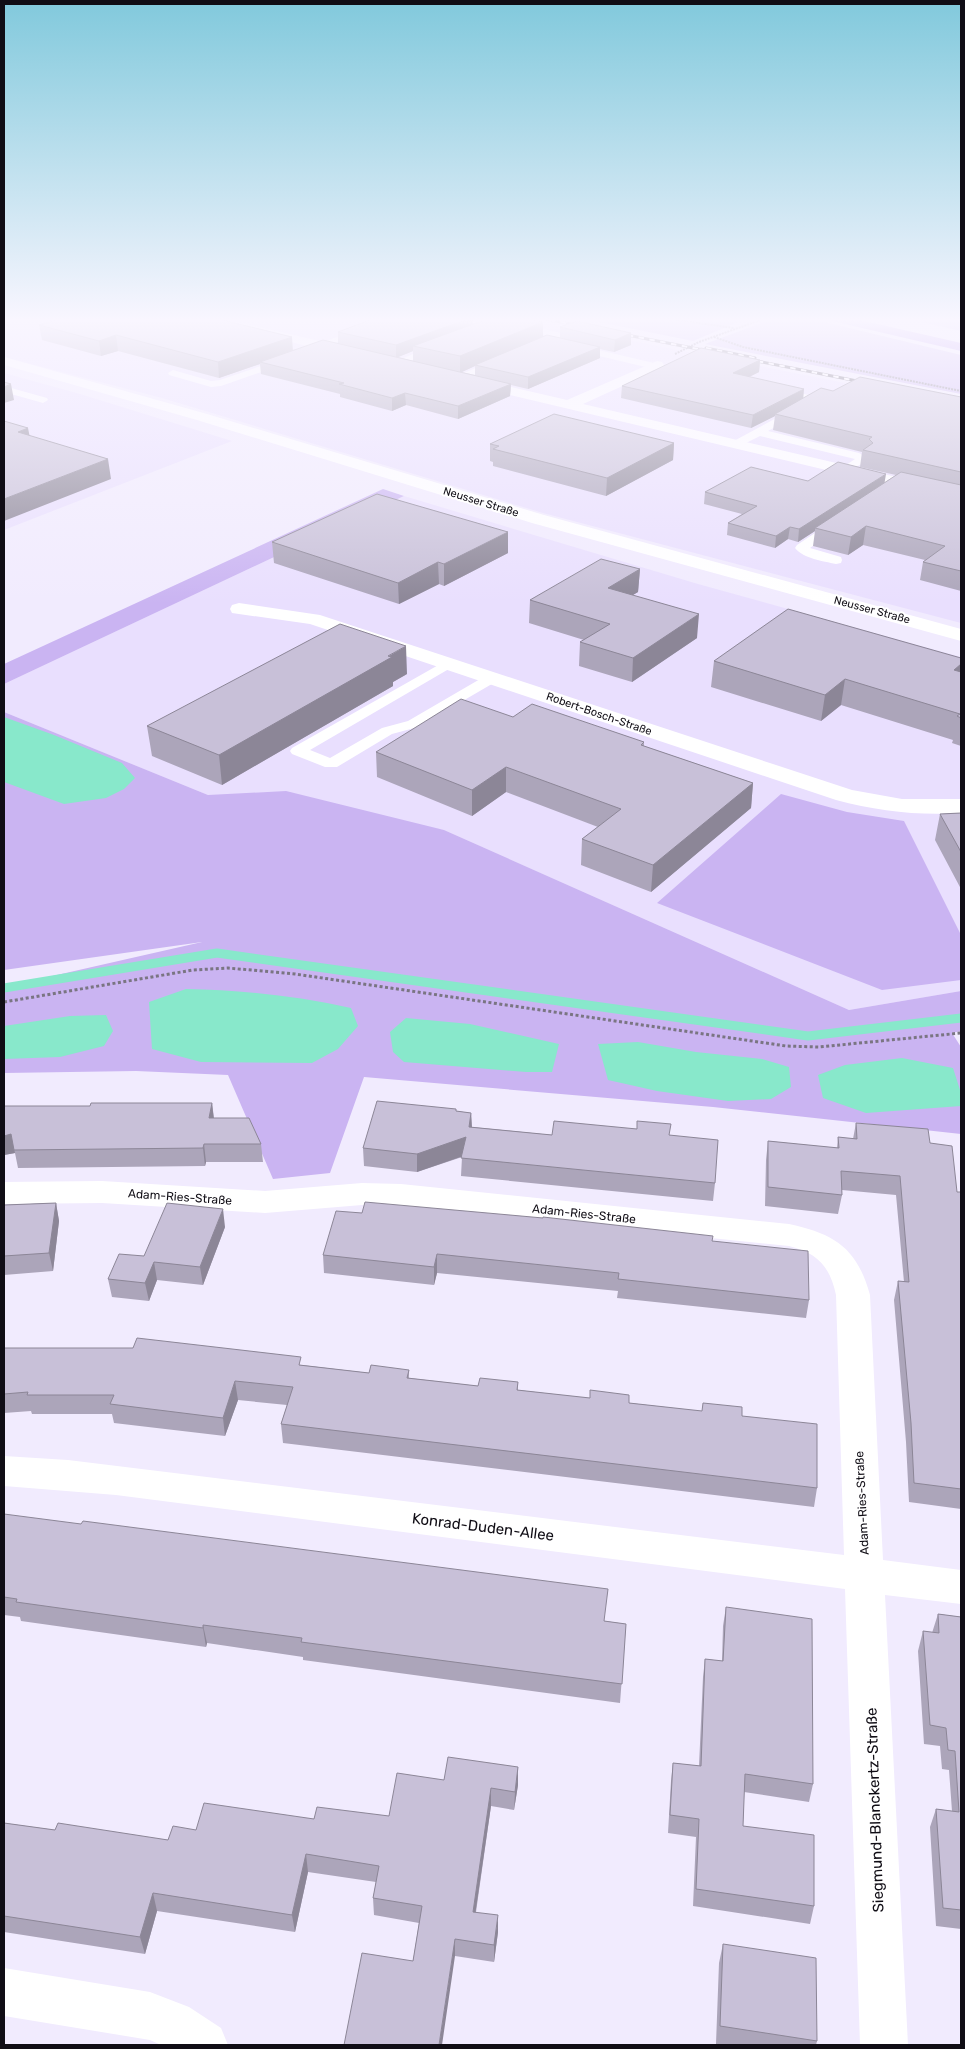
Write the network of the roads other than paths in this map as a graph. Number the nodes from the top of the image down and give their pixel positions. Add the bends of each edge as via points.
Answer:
1 (193, 414) edge
2 (605, 414) edge
3 (792, 414) edge
4 (758, 432) junction
5 (694, 434) junction
6 (736, 444) junction
7 (676, 445) dead end
8 (760, 450) junction
9 (710, 454) dead end
10 (845, 470) junction
11 (899, 482) junction
12 (883, 492) edge
13 (961, 497) edge
14 (843, 518) edge
15 (836, 560) dead end
16 (239, 609) dead end
17 (961, 635) edge
18 (449, 663) junction
19 (492, 678) junction
20 (961, 806) edge
21 (4, 1193) edge
22 (4, 1471) edge
23 (866, 1575) junction
24 (961, 1587) edge
25 (4, 1992) edge
26 (204, 2045) edge
27 (884, 2045) edge

1 - 17 street, Neusser Straße via 538,519
2 - 5 street
3 - 4 lane
4 - 6 lane
4 - 10 lane via 863,459
5 - 6 street
5 - 7 street
6 - 8 street
8 - 9 street
8 - 10 street
10 - 11 street
11 - 12 lane
11 - 13 street
14 - 15 lane via 801,548
16 - 18 street, Robert-Bosch-Straße via 313,619
18 - 19 street, Robert-Bosch-Straße
18 - 19 lane via 298,751 331,764 386,731 413,724
19 - 20 street, Robert-Bosch-Straße via 857,799 904,806
21 - 23 street, Adam-Ries-Straße via 102,1192 265,1202 362,1194 401,1195 790,1235 813,1241 839,1260 853,1295
22 - 23 street, Konrad-Duden-Allee via 116,1480
23 - 24 street, Konrad-Duden-Allee
23 - 27 street, Siegmund-Blanckertz-Straße
25 - 26 street via 150,2016 172,2024

